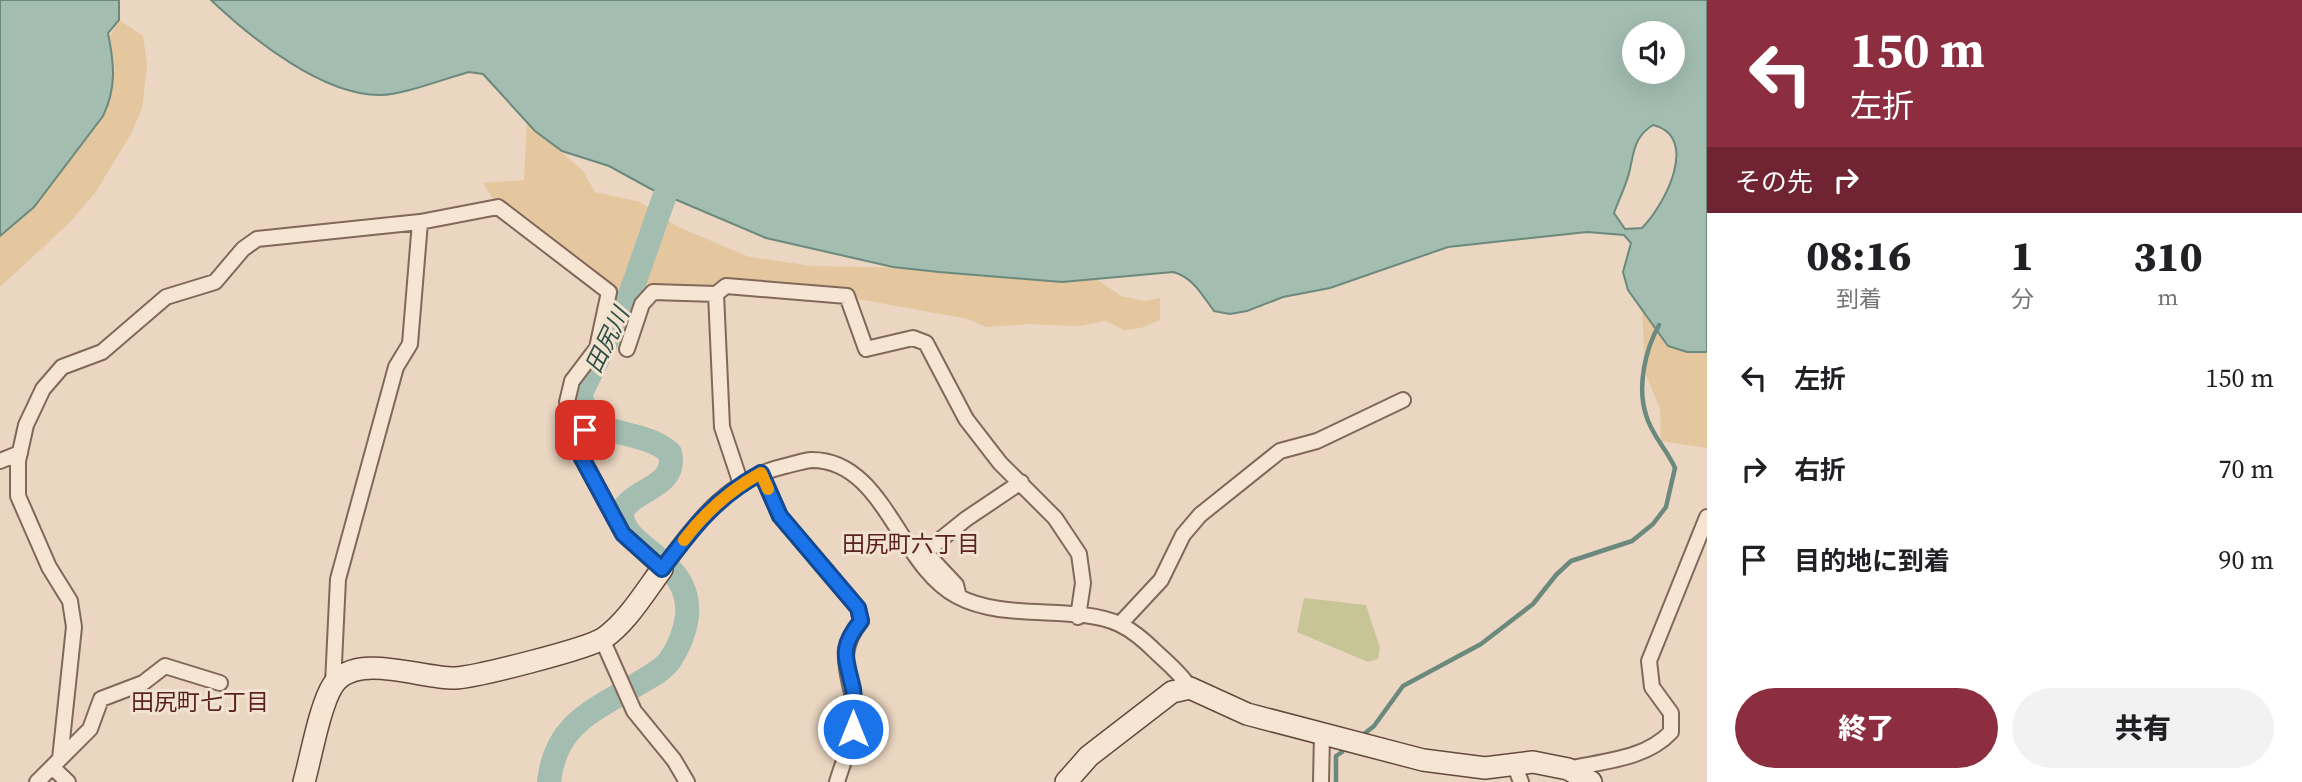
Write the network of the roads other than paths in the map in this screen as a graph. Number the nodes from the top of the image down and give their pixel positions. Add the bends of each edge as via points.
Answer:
1 (420, 222) junction
2 (716, 294) junction
3 (627, 349) dead end
4 (1403, 400) dead end
5 (20, 453) junction
6 (0, 461) edge
7 (761, 473) junction
8 (1021, 482) junction
9 (741, 484) junction
10 (1707, 517) edge
11 (666, 564) junction
12 (958, 597) junction
13 (1078, 617) junction
14 (1120, 624) junction
15 (602, 639) junction
16 (220, 683) dead end
17 (333, 684) junction
18 (1189, 688) junction
19 (1322, 734) junction
20 (56, 763) junction
21 (1568, 769) junction
22 (1518, 773) edge
23 (37, 782) edge
24 (68, 782) edge
25 (304, 782) edge
26 (687, 782) edge
27 (837, 782) edge
28 (1066, 782) edge
29 (1321, 782) edge
30 (1591, 782) edge

1 - 5 street via 257,239 215,282 166,296 102,352 62,367 43,389 26,425
1 - 11 street via 498,207 610,292 597,348 572,381 567,402 585,430 576,447 623,534
1 - 17 street via 410,344 396,367 338,579
2 - 3 street via 653,292 642,304
2 - 8 street via 726,286 847,296 866,349 913,338 926,343 966,419
2 - 9 street via 722,427
4 - 14 street via 1317,440 1280,451 1200,515 1183,536 1161,580
5 - 6 street
5 - 20 street via 18,496 49,567 70,601 74,628
7 - 9 street
7 - 12 street via 811,460 844,467 887,512 932,580
7 - 27 street via 780,516 858,608 861,621 849,636 844,659 853,691 853,729
8 - 12 street via 925,552 956,585
8 - 13 street via 1055,518 1079,554 1083,583
9 - 11 street via 697,522
10 - 21 street via 1649,661 1652,687 1671,713 1671,732 1658,746
11 - 15 street via 624,619
12 - 13 street via 1004,610
13 - 14 street
14 - 18 street via 1151,647
15 - 17 street via 454,678 368,668 350,671
15 - 26 street via 634,710
16 - 20 street via 165,666 143,683 101,699 90,729
17 - 25 street
18 - 19 street via 1247,714
18 - 28 street via 1172,692 1089,756
19 - 22 street via 1423,760
19 - 29 street
20 - 23 street
20 - 24 street
21 - 22 street via 1533,762
21 - 30 street

